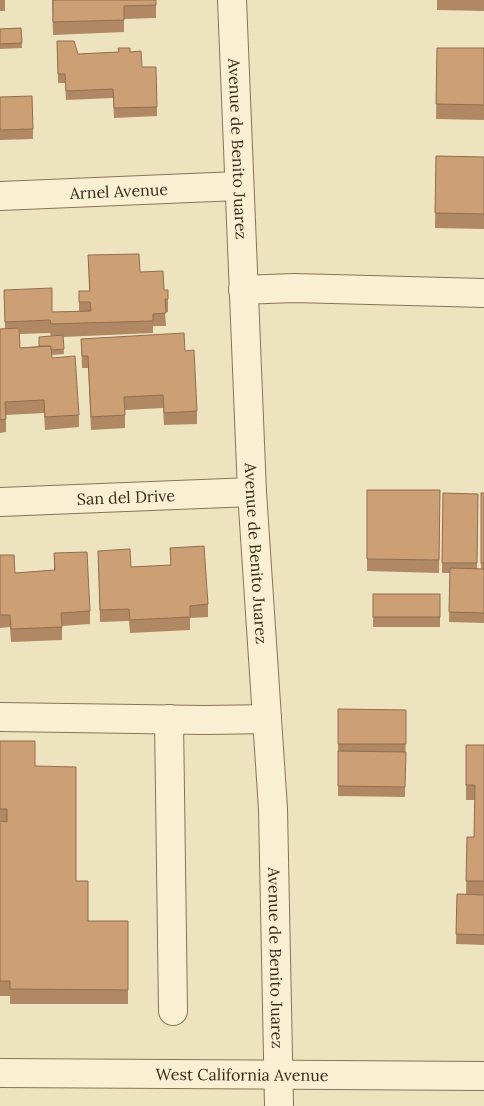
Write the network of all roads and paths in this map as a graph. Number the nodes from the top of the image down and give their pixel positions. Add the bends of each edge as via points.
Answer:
1 (232, 0) edge
2 (238, 186) junction
3 (0, 196) edge
4 (243, 290) junction
5 (484, 293) edge
6 (252, 492) junction
7 (0, 502) edge
8 (0, 717) edge
9 (169, 719) junction
10 (267, 719) junction
11 (173, 1010) dead end
12 (0, 1073) edge
13 (280, 1074) junction
14 (484, 1076) edge
15 (279, 1106) edge

1 - 2 street, Avenue de Benito Juarez
2 - 3 street, Arnel Avenue
2 - 4 street, Avenue de Benito Juarez
4 - 5 street via 294,288
4 - 6 street, Avenue de Benito Juarez
6 - 7 street, San del Drive
6 - 10 street, Avenue de Benito Juarez
8 - 9 street
9 - 10 street
9 - 11 street
10 - 13 street, Avenue de Benito Juarez via 273,808
12 - 13 street, West California Avenue
13 - 14 street, West California Avenue
13 - 15 street, Avenue de Benito Juarez

